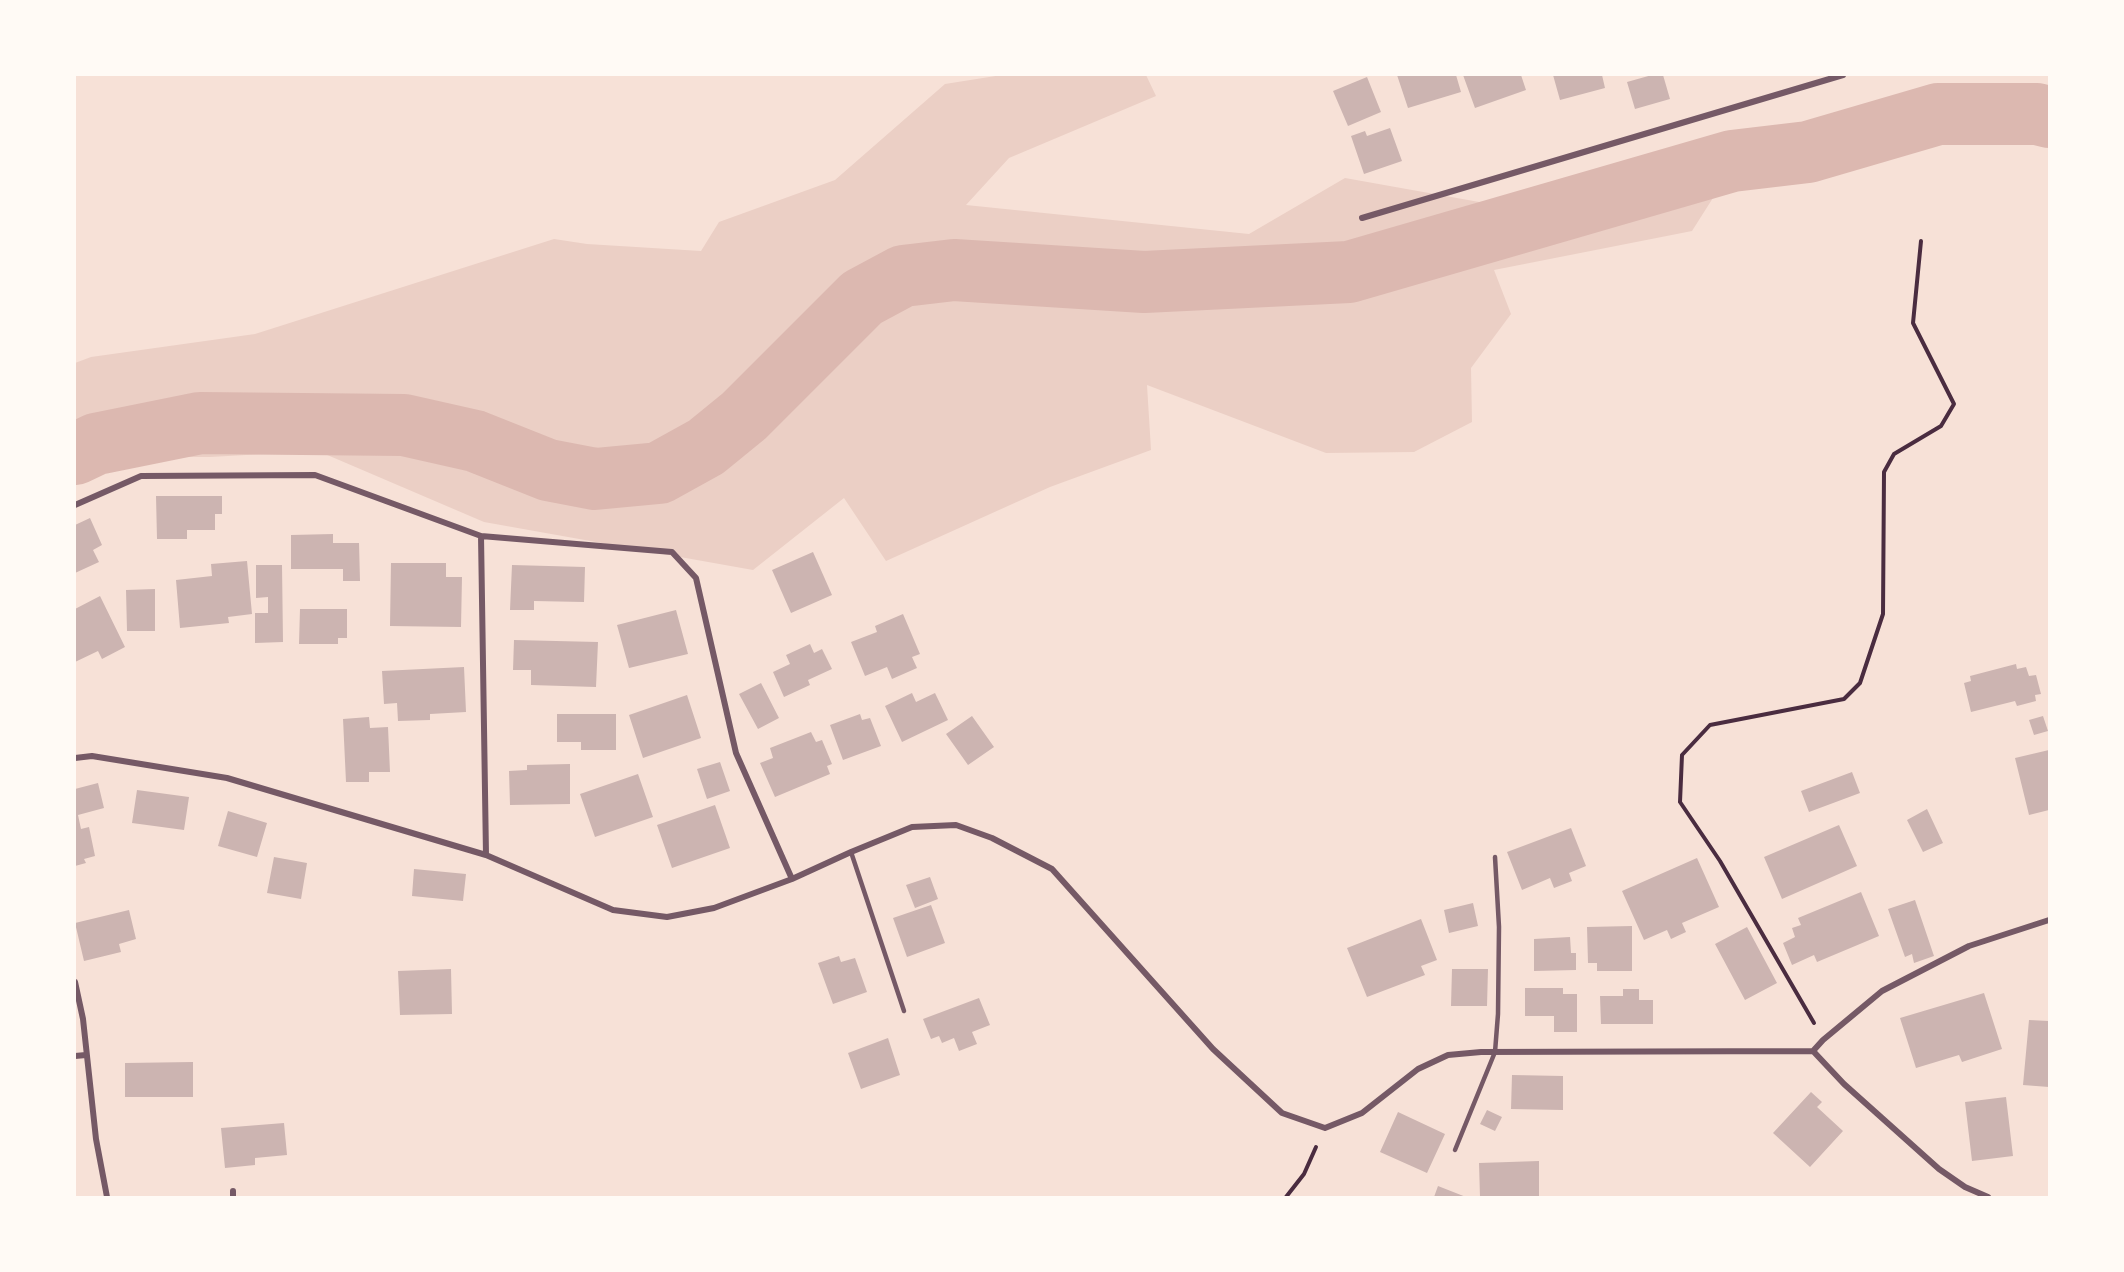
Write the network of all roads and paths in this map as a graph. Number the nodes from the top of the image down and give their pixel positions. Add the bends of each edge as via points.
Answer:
1 (1843, 75) edge
2 (1362, 218) dead end
3 (1921, 241) dead end
4 (75, 506) edge
5 (480, 536) junction
6 (75, 758) edge
7 (851, 852) junction
8 (486, 855) junction
9 (1495, 857) dead end
10 (792, 879) junction
11 (2049, 920) edge
12 (75, 982) edge
13 (904, 1011) dead end
14 (1823, 1040) junction
15 (1495, 1052) junction
16 (1813, 1052) junction
17 (86, 1055) junction
18 (75, 1056) edge
19 (1324, 1128) junction
20 (1455, 1150) dead end
21 (107, 1197) edge
22 (1286, 1197) edge
23 (1988, 1197) edge

1 - 2 street
3 - 14 path via 1913,323 1954,404 1941,426 1894,454 1884,472 1883,614 1860,682 1844,699 1710,725 1682,755 1680,802 1720,861
4 - 5 street via 141,476 315,475
5 - 8 street
5 - 10 street via 672,552 696,578 736,753
6 - 8 street via 92,756 227,778
7 - 10 street
7 - 13 lane
7 - 19 street via 912,827 956,825 992,838 1052,869 1214,1049 1282,1113
8 - 10 street via 613,910 667,917 714,908
9 - 15 lane via 1499,927
11 - 14 street via 1969,946 1882,990
12 - 17 street
14 - 16 street
15 - 16 street
15 - 19 street via 1448,1055 1418,1069 1362,1113
15 - 20 lane
16 - 23 street via 1939,1169
17 - 18 street
17 - 21 street
19 - 22 path via 1304,1174

